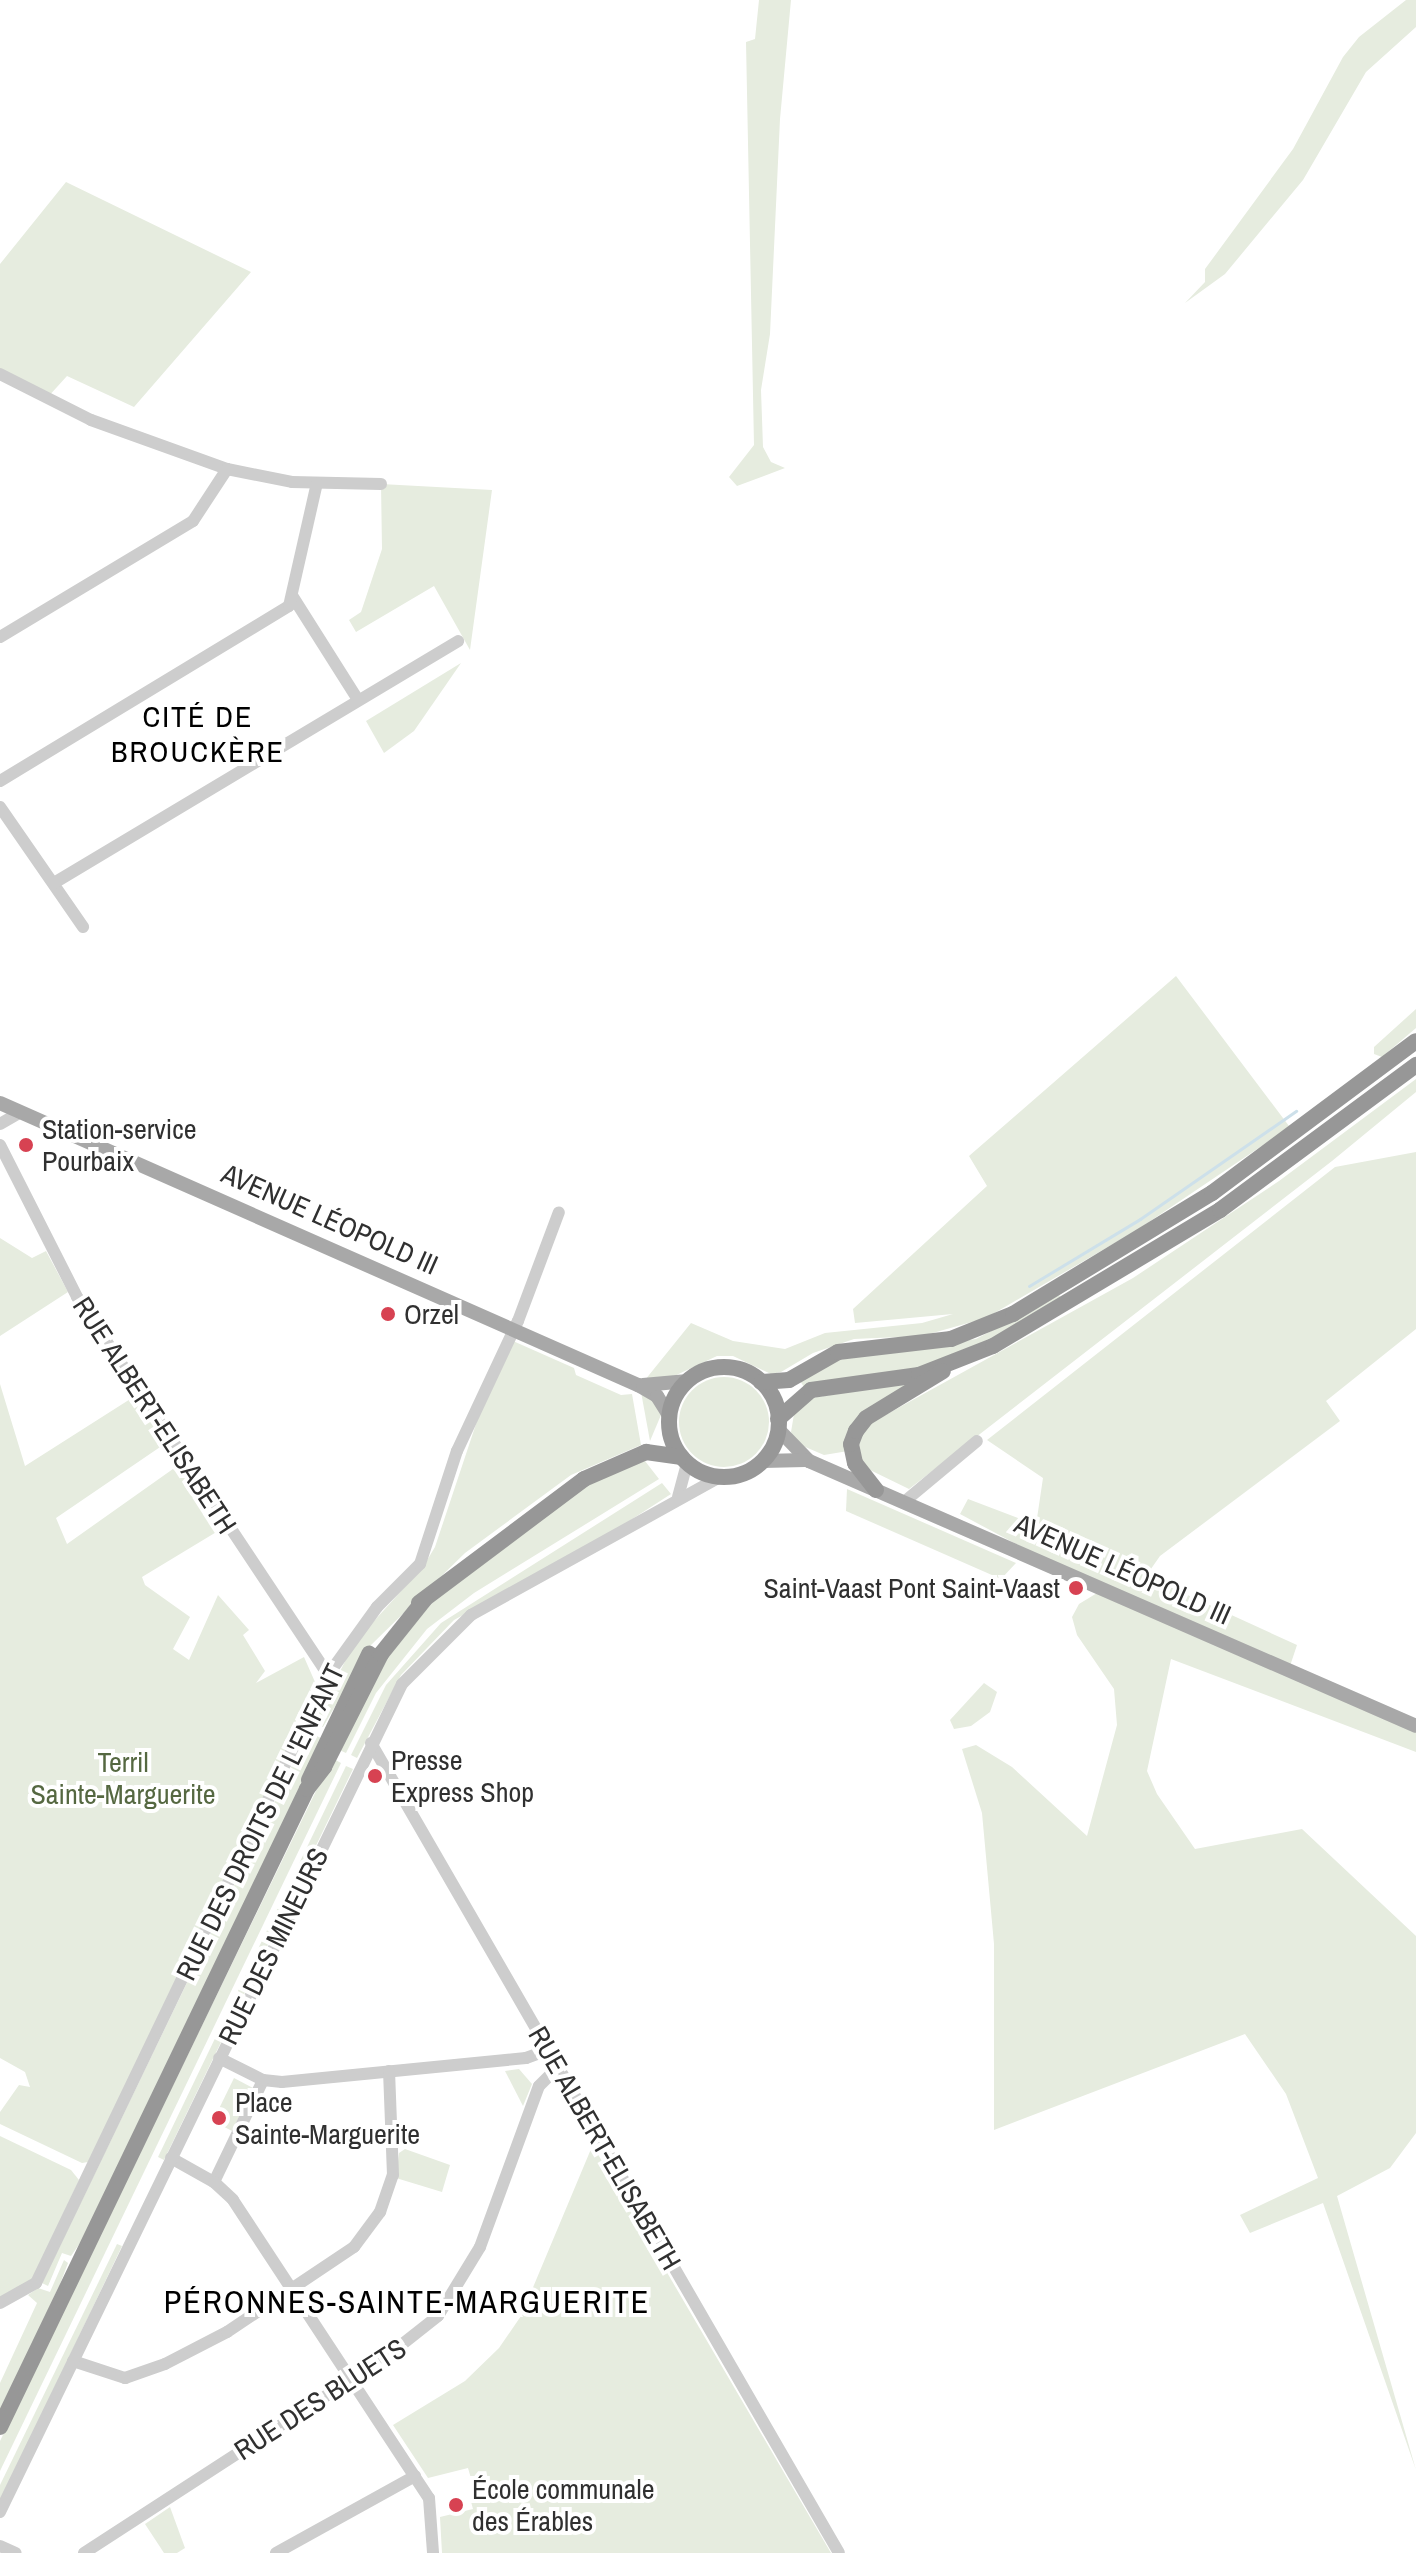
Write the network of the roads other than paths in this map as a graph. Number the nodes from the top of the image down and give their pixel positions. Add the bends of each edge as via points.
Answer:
1 (0, 374) edge
2 (227, 469) junction
3 (317, 483) junction
4 (381, 484) dead end
5 (293, 597) junction
6 (0, 637) edge
7 (458, 641) dead end
8 (358, 700) junction
9 (0, 781) edge
10 (0, 807) edge
11 (54, 883) junction
12 (83, 927) dead end
13 (1416, 1041) edge
14 (1416, 1065) edge
15 (0, 1103) edge
16 (21, 1112) junction
17 (0, 1124) edge
18 (0, 1145) edge
19 (559, 1212) dead end
20 (514, 1329) junction
21 (948, 1366) junction
22 (688, 1381) junction
23 (761, 1382) junction
24 (638, 1385) junction
25 (669, 1421) junction
26 (778, 1424) junction
27 (977, 1441) dead end
28 (646, 1452) junction
29 (684, 1460) junction
30 (763, 1461) junction
31 (809, 1461) junction
32 (720, 1477) junction
33 (876, 1490) junction
34 (678, 1497) junction
35 (904, 1502) junction
36 (328, 1675) junction
37 (1416, 1726) edge
38 (371, 1743) junction
39 (548, 2050) junction
40 (219, 2058) junction
41 (558, 2067) junction
42 (389, 2071) junction
43 (263, 2080) junction
44 (171, 2158) junction
45 (214, 2182) junction
46 (292, 2291) junction
47 (0, 2303) edge
48 (73, 2361) junction
49 (352, 2380) junction
50 (0, 2427) edge
51 (415, 2476) junction
52 (0, 2512) edge
53 (0, 2546) edge
54 (16, 2553) edge
55 (84, 2553) edge
56 (276, 2553) edge
57 (433, 2553) edge
58 (839, 2553) edge

1 - 2 street via 91,420
2 - 3 street
2 - 6 street via 193,521
3 - 4 street
3 - 5 street
5 - 8 street
5 - 9 street via 275,617
7 - 8 street
8 - 11 street
10 - 11 street
11 - 12 street
13 - 23 highway via 1212,1193 1013,1314 951,1339 838,1352 789,1380
14 - 21 highway via 1158,1250
15 - 16 main road, AVENUE LÉOPOLD III
16 - 17 street
16 - 20 main road, AVENUE LÉOPOLD III
18 - 36 street, RUE ALBERT-ELISABETH via 77,1297
19 - 20 street, RUE DES DROITS DE L'ENFANT
20 - 24 main road, AVENUE LÉOPOLD III
20 - 36 street, RUE DES DROITS DE L'ENFANT via 457,1451 420,1564 377,1607
21 - 26 highway via 889,1382 819,1387 794,1400
21 - 33 highway via 932,1382 866,1418 856,1431 851,1444 855,1463
22 - 23 highway via 717,1368 733,1368
22 - 24 main road, AVENUE LÉOPOLD III
22 - 25 highway via 674,1399
23 - 26 highway
24 - 25 main road, AVENUE LÉOPOLD III via 657,1396
25 - 28 highway
25 - 29 highway
26 - 30 highway
26 - 31 main road, AVENUE LÉOPOLD III
27 - 35 street
28 - 29 highway
28 - 50 highway via 584,1479 425,1599 381,1654 324,1767 307,1789
29 - 32 highway
29 - 34 street
30 - 31 main road, AVENUE LÉOPOLD III via 785,1456
30 - 32 highway via 743,1473
31 - 33 main road, AVENUE LÉOPOLD III
32 - 34 street, RUE DES MINEURS
33 - 35 main road, AVENUE LÉOPOLD III
34 - 38 street, RUE DES MINEURS via 454,1628 402,1684
35 - 37 main road, AVENUE LÉOPOLD III
36 - 47 street, RUE DES DROITS DE L'ENFANT via 36,2283
38 - 39 street, RUE ALBERT-ELISABETH
38 - 40 street, RUE DES MINEURS
39 - 41 street, RUE ALBERT-ELISABETH
39 - 42 street via 526,2058
40 - 43 street
40 - 44 street, RUE DES MINEURS
41 - 49 street, RUE DES BLUETS via 537,2090 480,2247 451,2299 423,2331
41 - 58 street, RUE ALBERT-ELISABETH
42 - 43 street
42 - 46 street via 395,2156 380,2212 354,2247
43 - 45 street
44 - 45 street
44 - 48 street, RUE DES MINEURS
45 - 46 street via 229,2194
46 - 48 street via 195,2350 135,2375 119,2377
46 - 49 street
48 - 52 street, RUE DES MINEURS
49 - 51 street
49 - 55 street, RUE DES BLUETS
51 - 56 street
51 - 57 street via 430,2502
53 - 54 street

